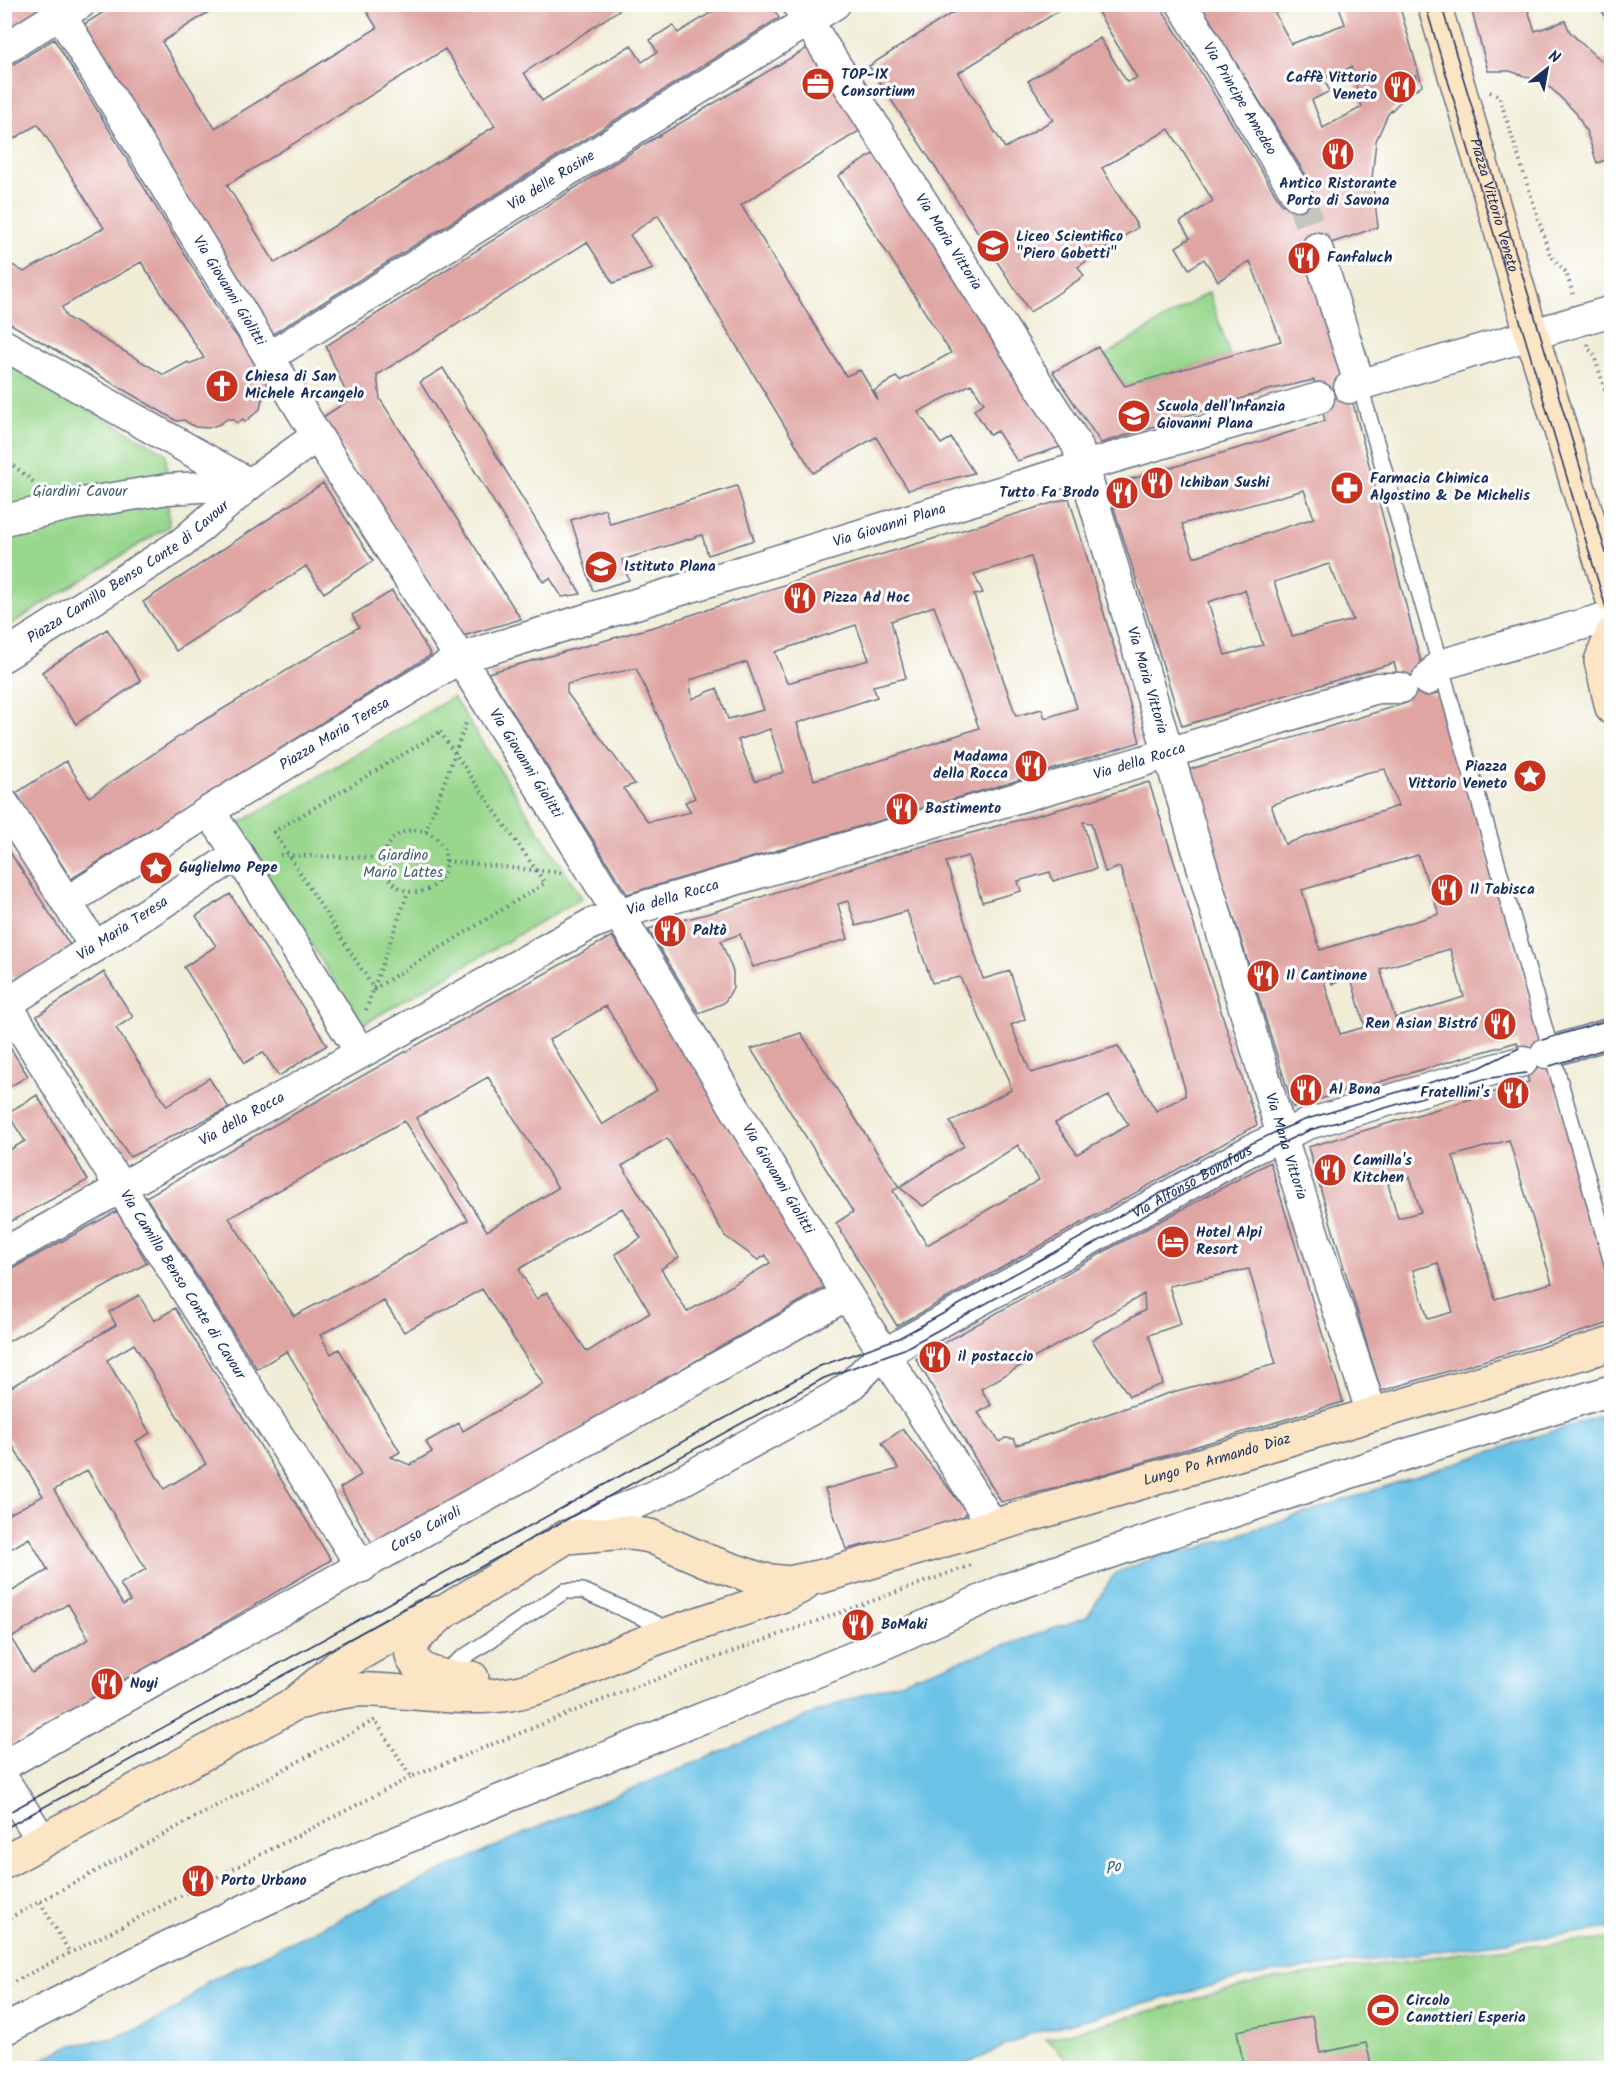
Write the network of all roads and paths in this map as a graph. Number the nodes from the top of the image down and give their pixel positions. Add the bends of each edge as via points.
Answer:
1 (835, 4) edge
2 (1182, 4) edge
3 (1434, 4) edge
4 (64, 8) edge
5 (802, 13) edge
6 (4, 49) edge
7 (1420, 75) dead end
8 (1455, 76) junction
9 (1409, 77) dead end
10 (1297, 195) tunnel mouth
11 (1321, 262) tunnel mouth
12 (1574, 300) dead end
13 (1611, 311) edge
14 (1532, 336) junction
15 (1587, 339) dead end
16 (4, 345) edge
17 (269, 357) junction
18 (1354, 387) junction
19 (1319, 398) dead end
20 (1611, 414) edge
21 (317, 436) junction
22 (1084, 466) junction
23 (250, 484) junction
24 (4, 520) edge
25 (1611, 597) edge
26 (1611, 616) edge
27 (1611, 634) edge
28 (4, 656) edge
29 (460, 658) junction
30 (1423, 677) junction
31 (1611, 708) edge
32 (470, 711) dead end
33 (455, 753) junction
34 (1167, 753) junction
35 (4, 804) edge
36 (209, 811) junction
37 (426, 832) junction
38 (238, 854) junction
39 (279, 855) dead end
40 (288, 855) junction
41 (384, 858) junction
42 (446, 861) junction
43 (535, 871) junction
44 (563, 873) dead end
45 (408, 892) junction
46 (67, 902) junction
47 (618, 914) junction
48 (95, 947) junction
49 (374, 989) junction
50 (6, 1002) edge
51 (365, 1012) dead end
52 (1611, 1033) edge
53 (360, 1052) junction
54 (1540, 1056) junction
55 (1282, 1136) junction
56 (122, 1188) junction
57 (4, 1253) edge
58 (1611, 1263) edge
59 (847, 1295) junction
60 (1611, 1344) edge
61 (884, 1354) junction
62 (1611, 1390) edge
63 (1372, 1414) junction
64 (992, 1524) junction
65 (566, 1537) junction
66 (362, 1567) junction
67 (823, 1576) junction
68 (444, 1612) junction
69 (703, 1623) junction
70 (657, 1624) junction
71 (440, 1676) junction
72 (294, 1704) junction
73 (387, 1741) dead end
74 (4, 1764) edge
75 (411, 1777) dead end
76 (4, 1780) edge
77 (42, 1840) junction
78 (4, 1862) edge
79 (40, 1902) junction
80 (133, 1920) junction
81 (4, 1921) edge
82 (136, 1926) dead end
83 (83, 1946) junction
84 (86, 1951) dead end
85 (70, 1953) junction
86 (4, 1987) edge
87 (4, 2030) edge

1 - 5 street, Via delle Rosine
2 - 10 street, Via Principe Amedeo
3 - 8 main road, Piazza Vittorio Veneto
4 - 6 street
4 - 17 street, Via Giovanni Giolitti
5 - 17 street, Via delle Rosine
5 - 22 street, Via Maria Vittoria via 1077,445
7 - 9 path
8 - 12 path via 1499,96 1550,255 1566,272
8 - 14 main road, Piazza Vittorio Veneto
11 - 18 street
13 - 14 street
14 - 18 street
14 - 25 main road, Piazza Vittorio Veneto
15 - 20 path
16 - 23 street
17 - 21 street, Via Giovanni Giolitti
18 - 30 lane
19 - 22 street, Via Giovanni Plana
21 - 23 street, Piazza Camillo Benso Conte di Cavour
21 - 29 street, Via Giovanni Giolitti
22 - 29 street, Via Giovanni Plana
22 - 34 street, Via Maria Vittoria
23 - 24 street, Piazza Camillo Benso Conte di Cavour via 168,489
23 - 28 street, Piazza Camillo Benso Conte di Cavour via 182,543
26 - 30 street
27 - 31 main road via 1601,661
29 - 36 street, Piazza Maria Teresa
29 - 47 street, Via Giovanni Giolitti
30 - 34 street, Via della Rocca
30 - 54 lane
32 - 33 path
33 - 37 path
33 - 40 path via 440,732 274,832
33 - 43 path
34 - 47 street, Via della Rocca
34 - 55 street, Via Maria Vittoria
35 - 46 street
36 - 38 street
36 - 46 street, Piazza Maria Teresa
37 - 41 path via 405,831 395,837
37 - 42 path via 442,845
38 - 48 street, Via Maria Teresa
38 - 53 street
39 - 40 path
40 - 41 path
40 - 49 path
41 - 45 path via 391,882
42 - 43 path
42 - 45 path via 436,885 418,893
43 - 44 path
43 - 49 path via 545,883
45 - 49 path
46 - 48 street
47 - 53 street, Via della Rocca via 591,924
47 - 59 street, Via Giovanni Giolitti
48 - 50 street, Via Maria Teresa
49 - 51 path
50 - 56 street, Via Camillo Benso Conte di Cavour
52 - 54 street
53 - 56 street, Via della Rocca
54 - 55 street, Via Alfonso Bonafous via 1308,1124
54 - 58 lane
55 - 61 street, Via Alfonso Bonafous
55 - 63 street, Via Maria Vittoria
56 - 57 street, Via della Rocca
56 - 66 street, Via Camillo Benso Conte di Cavour
59 - 61 street, Via Giovanni Giolitti
59 - 66 street, Corso Cairoli
60 - 63 main road, Lungo Po Armando Diaz
61 - 64 street, Via Giovanni Giolitti
61 - 65 street via 836,1396 654,1496 606,1515
62 - 87 street via 1399,1456 1006,1589 873,1649 337,1866
63 - 64 main road, Lungo Po Armando Diaz
64 - 67 main road, Lungo Po Armando Diaz
65 - 67 main road via 627,1532 650,1536 762,1580 789,1582
65 - 68 main road
66 - 74 street, Corso Cairoli
67 - 69 main road via 784,1595
68 - 71 main road via 412,1647 415,1661 425,1671
68 - 72 main road via 424,1616 340,1665
69 - 70 main road
69 - 72 main road via 549,1683 510,1694 426,1695 372,1689 340,1692
70 - 71 main road via 610,1636 523,1672 463,1679
70 - 71 lane via 583,1591 566,1591
72 - 77 main road
73 - 79 path via 375,1720
75 - 80 path
76 - 77 street
77 - 78 main road
79 - 81 path
79 - 85 path
80 - 82 path
80 - 83 path
83 - 84 path
83 - 85 path
85 - 86 path

